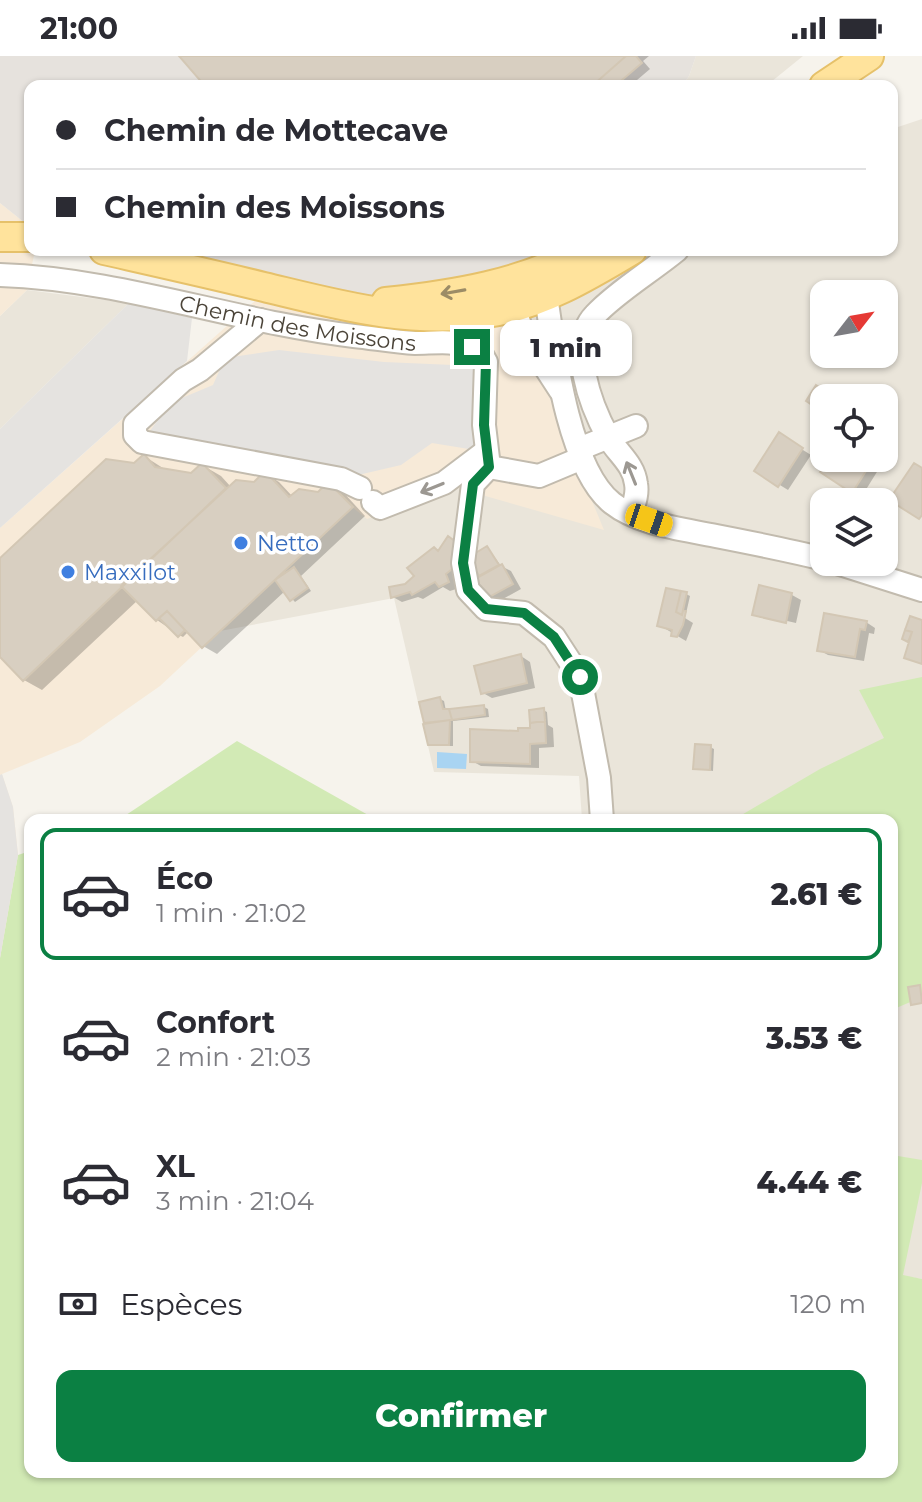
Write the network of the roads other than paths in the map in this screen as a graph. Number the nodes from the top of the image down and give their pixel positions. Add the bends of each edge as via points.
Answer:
1 (869, 56) edge
2 (833, 80) edge
3 (0, 237) edge
4 (24, 237) edge
5 (130, 256) edge
6 (575, 256) edge
7 (622, 256) edge
8 (669, 256) edge
9 (0, 275) edge
10 (537, 285) junction
11 (345, 306) junction
12 (513, 306) junction
13 (260, 320) junction
14 (560, 390) junction
15 (636, 426) dead end
16 (609, 438) junction
17 (581, 453) junction
18 (487, 460) junction
19 (631, 513) junction
20 (810, 556) edge
21 (878, 576) edge
22 (922, 590) edge
23 (602, 814) edge

1 - 2 main road
3 - 4 main road
5 - 11 main road
6 - 10 main road
7 - 10 main road via 581,281
8 - 16 street via 593,316 583,338 583,369
9 - 13 street, Chemin des Moissons via 83,283
10 -> 11 main road
10 - 12 main road
10 - 14 street
11 - 12 main road via 413,318
12 - 14 street via 523,333
13 - 18 street, Chemin des Moissons via 346,335 472,347 486,362
18 -> 13 street via 380,508 358,490 142,442 135,435 135,424 159,401
14 - 17 street
15 - 16 street
16 - 17 street
19 -> 16 street via 637,485 631,467
17 - 18 street via 539,476
17 - 19 street via 602,494
18 - 23 street via 473,484 463,563 468,590 486,609 524,613 554,637 580,677
19 - 20 street via 667,526
21 - 22 street

